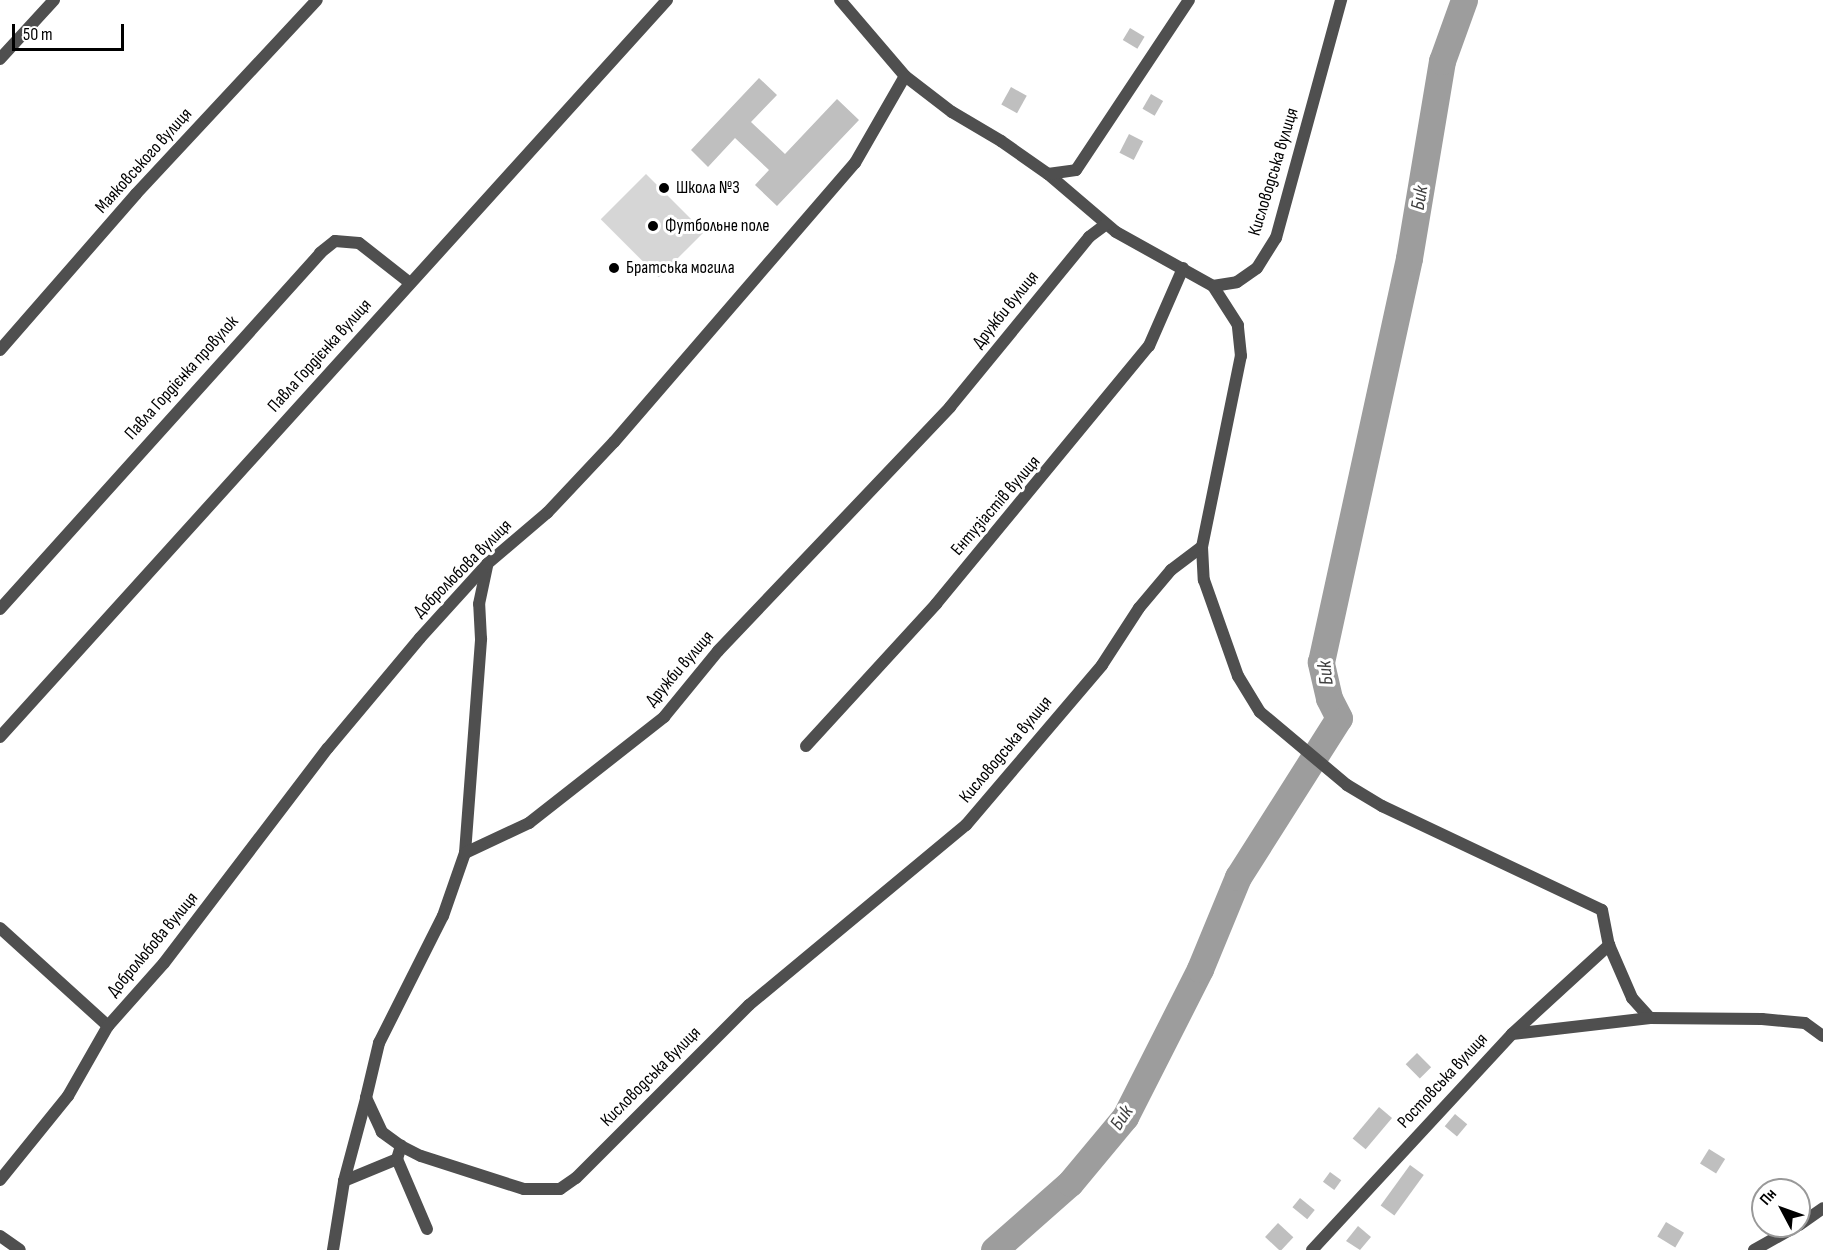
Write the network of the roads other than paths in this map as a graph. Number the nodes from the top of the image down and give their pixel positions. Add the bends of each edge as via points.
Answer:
1 (54, 0) edge
2 (318, 0) edge
3 (667, 0) edge
4 (840, 0) edge
5 (1189, 0) edge
6 (1341, 0) edge
7 (0, 59) edge
8 (905, 76) junction
9 (1048, 174) junction
10 (1106, 224) junction
11 (1183, 268) junction
12 (410, 283) junction
13 (1213, 286) junction
14 (0, 350) edge
15 (1202, 547) junction
16 (488, 564) junction
17 (0, 609) edge
18 (0, 737) edge
19 (806, 746) dead end
20 (465, 853) junction
21 (0, 928) edge
22 (1609, 945) junction
23 (1650, 1018) junction
24 (108, 1026) junction
25 (1512, 1034) junction
26 (1823, 1036) edge
27 (366, 1098) junction
28 (401, 1146) junction
29 (397, 1159) junction
30 (0, 1180) edge
31 (344, 1181) junction
32 (428, 1229) dead end
33 (0, 1236) edge
34 (1776, 1238) edge
35 (20, 1250) edge
36 (333, 1250) edge
37 (1312, 1250) edge
38 (1754, 1250) edge

1 - 7 street
2 - 14 street, Маяковського вулиця via 136,194
3 - 12 street, Павла Гордієнка вулиця
4 - 8 street
5 - 9 street via 1076,170
6 - 13 street, Кисловодська вулиця via 1276,238 1257,268 1237,282
8 - 9 street via 952,112
8 - 16 street, Добролюбова вулиця via 855,164 811,216 614,442 547,513
9 - 10 street
10 - 11 street
10 - 20 street, Дружби вулиця via 1082,246 942,416 718,651 664,717 529,823
11 - 13 street
11 - 19 street, Ентузіастів вулиця via 1149,346 943,595
12 - 17 street, Павла Гордієнка провулок via 358,243 335,242 320,253
12 - 18 street, Павла Гордієнка вулиця
13 - 15 street via 1238,325 1241,356
15 - 22 street via 1204,580 1221,632 1238,676 1260,712 1347,785 1382,806 1602,910
15 - 28 street, Кисловодська вулиця via 1171,570 1139,608 1102,665 966,825 749,1005 576,1178 560,1189 524,1189
16 - 20 street via 479,604 482,639
16 - 24 street, Добролюбова вулиця via 336,739 229,881
20 - 27 street via 443,916 379,1043
21 - 24 street
22 - 23 street via 1632,998
22 - 25 street, Ростовська вулиця
23 - 25 street
23 - 26 street via 1805,1023
24 - 30 street, Добролюбова вулиця via 68,1095
25 - 37 street, Ростовська вулиця
27 - 28 street via 382,1132
27 - 31 street
28 - 29 street
29 - 31 street
29 - 32 street
31 - 36 street
33 - 35 street
34 - 38 street

